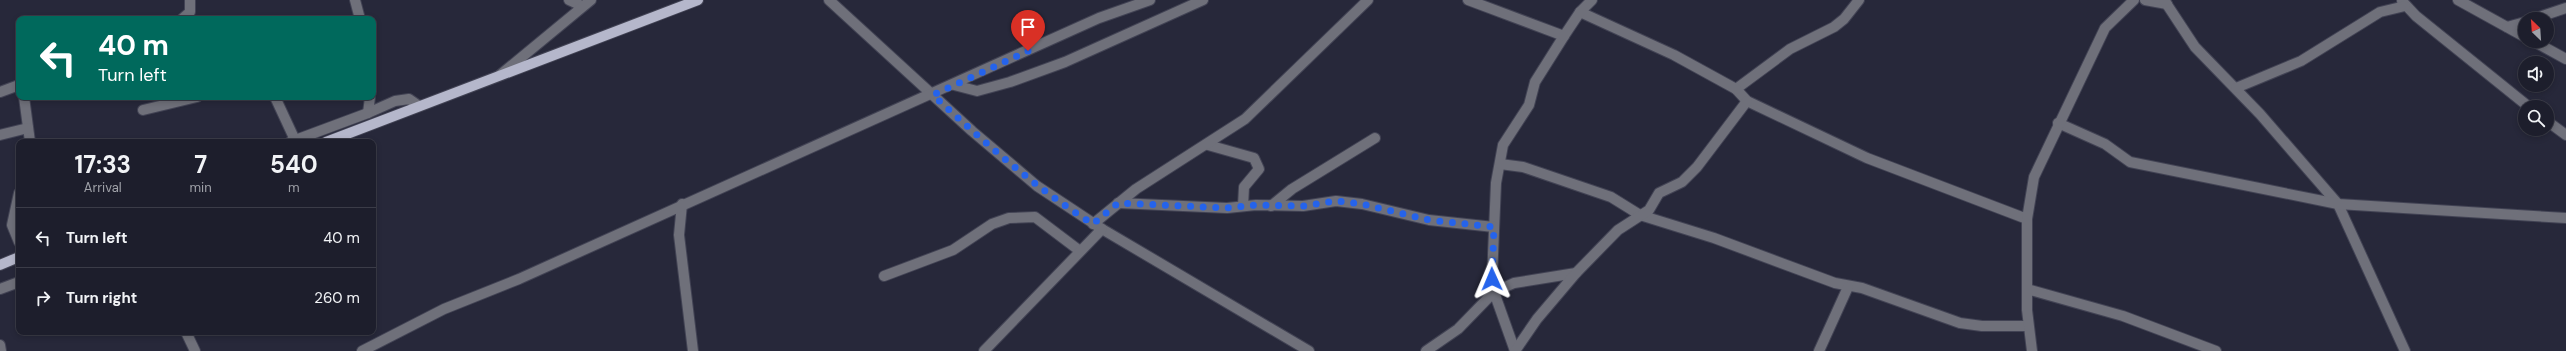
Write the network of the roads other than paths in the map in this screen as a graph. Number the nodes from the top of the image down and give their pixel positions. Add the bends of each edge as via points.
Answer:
1 (190, 0) edge
2 (355, 0) edge
3 (569, 0) edge
4 (592, 0) edge
5 (698, 0) edge
6 (829, 0) edge
7 (1150, 0) edge
8 (1203, 0) edge
9 (1368, 0) edge
10 (1468, 0) edge
11 (1592, 0) edge
12 (1859, 0) edge
13 (2134, 0) edge
14 (2145, 0) edge
15 (2458, 0) edge
16 (2165, 2) edge
17 (2403, 3) edge
18 (582, 6) junction
19 (2566, 8) edge
20 (1580, 12) junction
21 (2554, 12) edge
22 (185, 16) edge
23 (359, 16) edge
24 (2518, 24) edge
25 (2507, 27) junction
26 (2518, 33) edge
27 (1564, 36) junction
28 (2546, 48) edge
29 (2566, 59) edge
30 (499, 76) junction
31 (954, 85) junction
32 (16, 86) edge
33 (2236, 88) junction
34 (1736, 89) junction
35 (0, 92) edge
36 (933, 95) junction
37 (24, 100) edge
38 (185, 100) edge
39 (276, 100) edge
40 (370, 100) edge
41 (2521, 100) edge
42 (1747, 101) junction
43 (419, 106) junction
44 (143, 110) dead end
45 (368, 113) junction
46 (2058, 123) junction
47 (2554, 126) edge
48 (28, 128) junction
49 (0, 135) edge
50 (2566, 135) edge
51 (1375, 138) dead end
52 (30, 139) edge
53 (292, 139) edge
54 (298, 139) edge
55 (334, 139) edge
56 (1208, 144) junction
57 (1500, 164) junction
58 (1118, 203) junction
59 (682, 204) junction
60 (2338, 204) junction
61 (16, 205) edge
62 (1243, 206) junction
63 (1271, 206) junction
64 (1640, 214) junction
65 (2566, 218) edge
66 (2027, 219) junction
67 (1097, 227) junction
68 (1494, 227) junction
69 (16, 238) edge
70 (1080, 250) junction
71 (16, 258) edge
72 (0, 265) edge
73 (1576, 273) junction
74 (884, 276) dead end
75 (16, 283) edge
76 (1848, 287) junction
77 (2027, 289) junction
78 (0, 290) edge
79 (1494, 292) junction
80 (2028, 326) junction
81 (187, 335) edge
82 (0, 345) edge
83 (0, 351) edge
84 (195, 351) edge
85 (362, 351) edge
86 (693, 351) edge
87 (984, 351) edge
88 (1308, 351) edge
89 (1426, 351) edge
90 (1515, 351) edge
91 (1819, 351) edge
92 (2032, 351) edge
93 (2216, 351) edge
94 (2405, 351) edge

1 - 22 street via 190,12
2 - 23 street
3 - 18 street
4 - 18 street
5 - 30 main road
6 - 36 street
7 - 31 street via 1099,18
8 - 31 street via 1066,62 1010,82 977,91
9 - 56 street via 1245,119
10 - 27 street
11 - 20 street
12 - 34 street via 1834,27 1790,49
13 - 46 street via 2106,28
14 - 16 street
15 - 25 street
16 - 33 street via 2195,47
17 - 33 street via 2356,26 2300,62
17 - 41 street
18 - 30 street
19 - 21 street
20 - 27 street
20 - 34 street via 1674,55
24 - 25 street
25 - 26 street
27 - 57 street via 1535,82 1529,105 1503,145
28 - 29 street
30 - 43 main road
31 - 36 street
32 - 35 street
33 - 60 street
34 - 42 street
36 - 59 street
36 - 67 street via 1013,167
37 - 48 street
38 - 44 street
39 - 53 street
40 - 45 street
42 - 64 street via 1697,167 1682,182 1659,193 1649,210
42 - 66 street via 1868,158
43 - 45 street via 409,99
43 - 55 main road
45 - 54 street
46 - 60 street via 2105,144 2130,162
46 - 66 street via 2034,178
47 - 50 street
48 - 49 street
48 - 52 street
51 - 63 street
56 - 58 street via 1136,188
56 - 62 street via 1254,158 1257,162 1258,169 1244,187
57 - 64 street via 1523,167 1611,197
57 - 68 street
58 - 62 street
58 - 67 street
59 - 85 street via 519,279 444,309
59 - 86 street via 678,235
60 - 65 street
60 - 94 street
61 - 69 street via 12,220 13,234
62 - 63 street
63 - 68 street via 1303,206 1336,201 1362,204 1429,220
64 - 73 street via 1621,226
64 - 76 street
66 - 77 street
67 - 70 street
67 - 88 street
68 - 79 street via 1491,260
70 - 74 street via 1035,217 1009,218 992,224 952,250
70 - 87 street
71 - 72 main road
73 - 79 street via 1514,283
73 - 90 street via 1537,319
75 - 78 street
76 - 80 street via 1880,294 1960,323 1982,326
76 - 91 street
77 - 80 street
77 - 93 street via 2120,315
79 - 89 street via 1458,329
79 - 90 street
80 - 92 street
81 - 84 street
82 - 83 street

